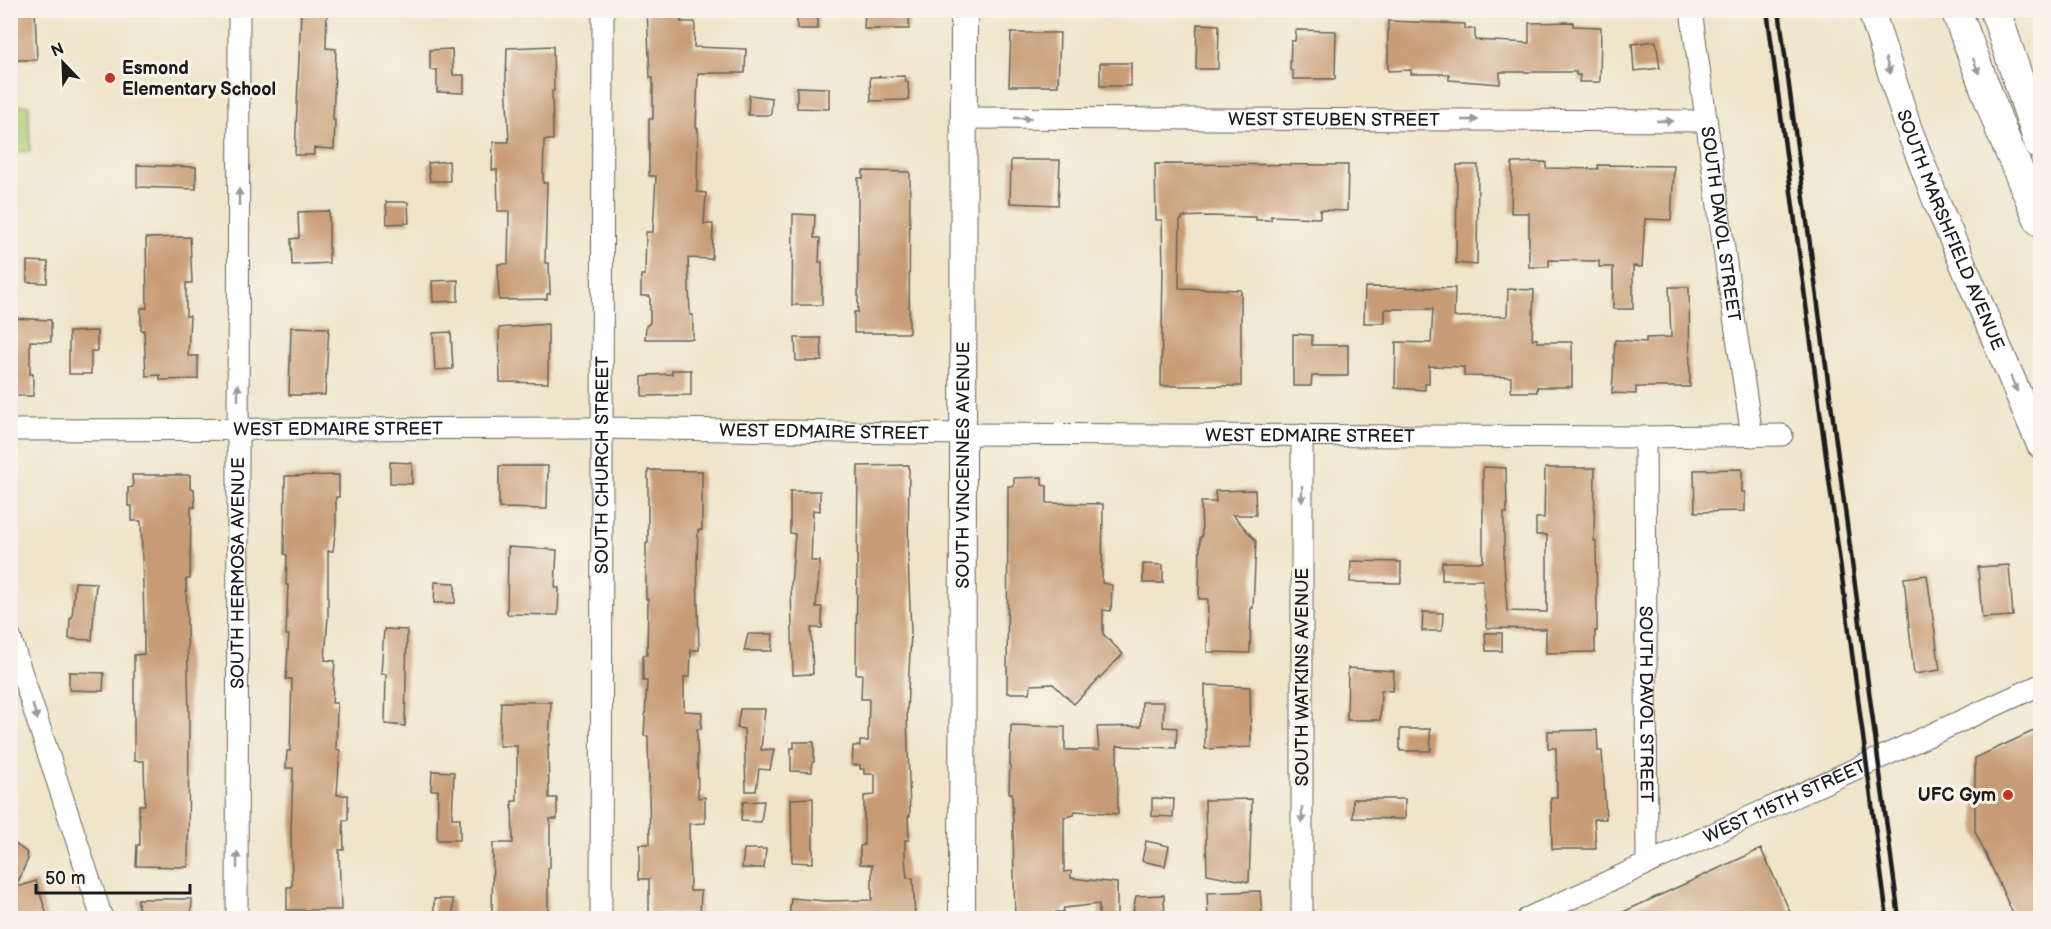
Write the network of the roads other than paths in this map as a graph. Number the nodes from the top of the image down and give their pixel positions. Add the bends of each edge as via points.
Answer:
1 (239, 10) edge
2 (603, 10) edge
3 (964, 10) edge
4 (1691, 10) edge
5 (1871, 10) edge
6 (1956, 10) edge
7 (1995, 10) edge
8 (964, 118) junction
9 (1706, 121) junction
10 (2040, 145) edge
11 (2040, 221) edge
12 (602, 428) junction
13 (10, 429) edge
14 (238, 429) junction
15 (963, 434) junction
16 (1302, 435) junction
17 (1782, 435) dead end
18 (1752, 436) junction
19 (1645, 437) junction
20 (2040, 445) edge
21 (10, 637) edge
22 (2040, 685) edge
23 (1647, 864) junction
24 (102, 918) edge
25 (237, 918) edge
26 (601, 918) edge
27 (962, 918) edge
28 (1302, 918) edge
29 (1528, 918) edge

14 -> 1 street, SOUTH HERMOSA AVENUE
2 - 12 street, SOUTH CHURCH STREET
3 - 8 main road, SOUTH VINCENNES AVENUE
4 - 9 street, SOUTH DAVOL STREET
5 -> 20 main road, SOUTH MARSHFIELD AVENUE via 1937,203
6 -> 11 highway
7 - 10 highway
8 -> 9 street, WEST STEUBEN STREET
8 - 15 main road, SOUTH VINCENNES AVENUE
9 - 18 street, SOUTH DAVOL STREET
12 - 14 street, WEST EDMAIRE STREET
12 - 15 street, WEST EDMAIRE STREET
12 - 26 street, SOUTH CHURCH STREET
13 - 14 street, WEST EDMAIRE STREET
25 -> 14 street, SOUTH HERMOSA AVENUE
15 - 16 street, WEST EDMAIRE STREET
15 - 27 main road, SOUTH VINCENNES AVENUE
16 - 19 street, WEST EDMAIRE STREET
16 -> 28 street, SOUTH WATKINS AVENUE
17 - 18 street, WEST EDMAIRE STREET
18 - 19 street, WEST EDMAIRE STREET
19 - 23 street, SOUTH DAVOL STREET
21 -> 24 street
22 - 23 street, WEST 115TH STREET
23 - 29 street, WEST 115TH STREET

